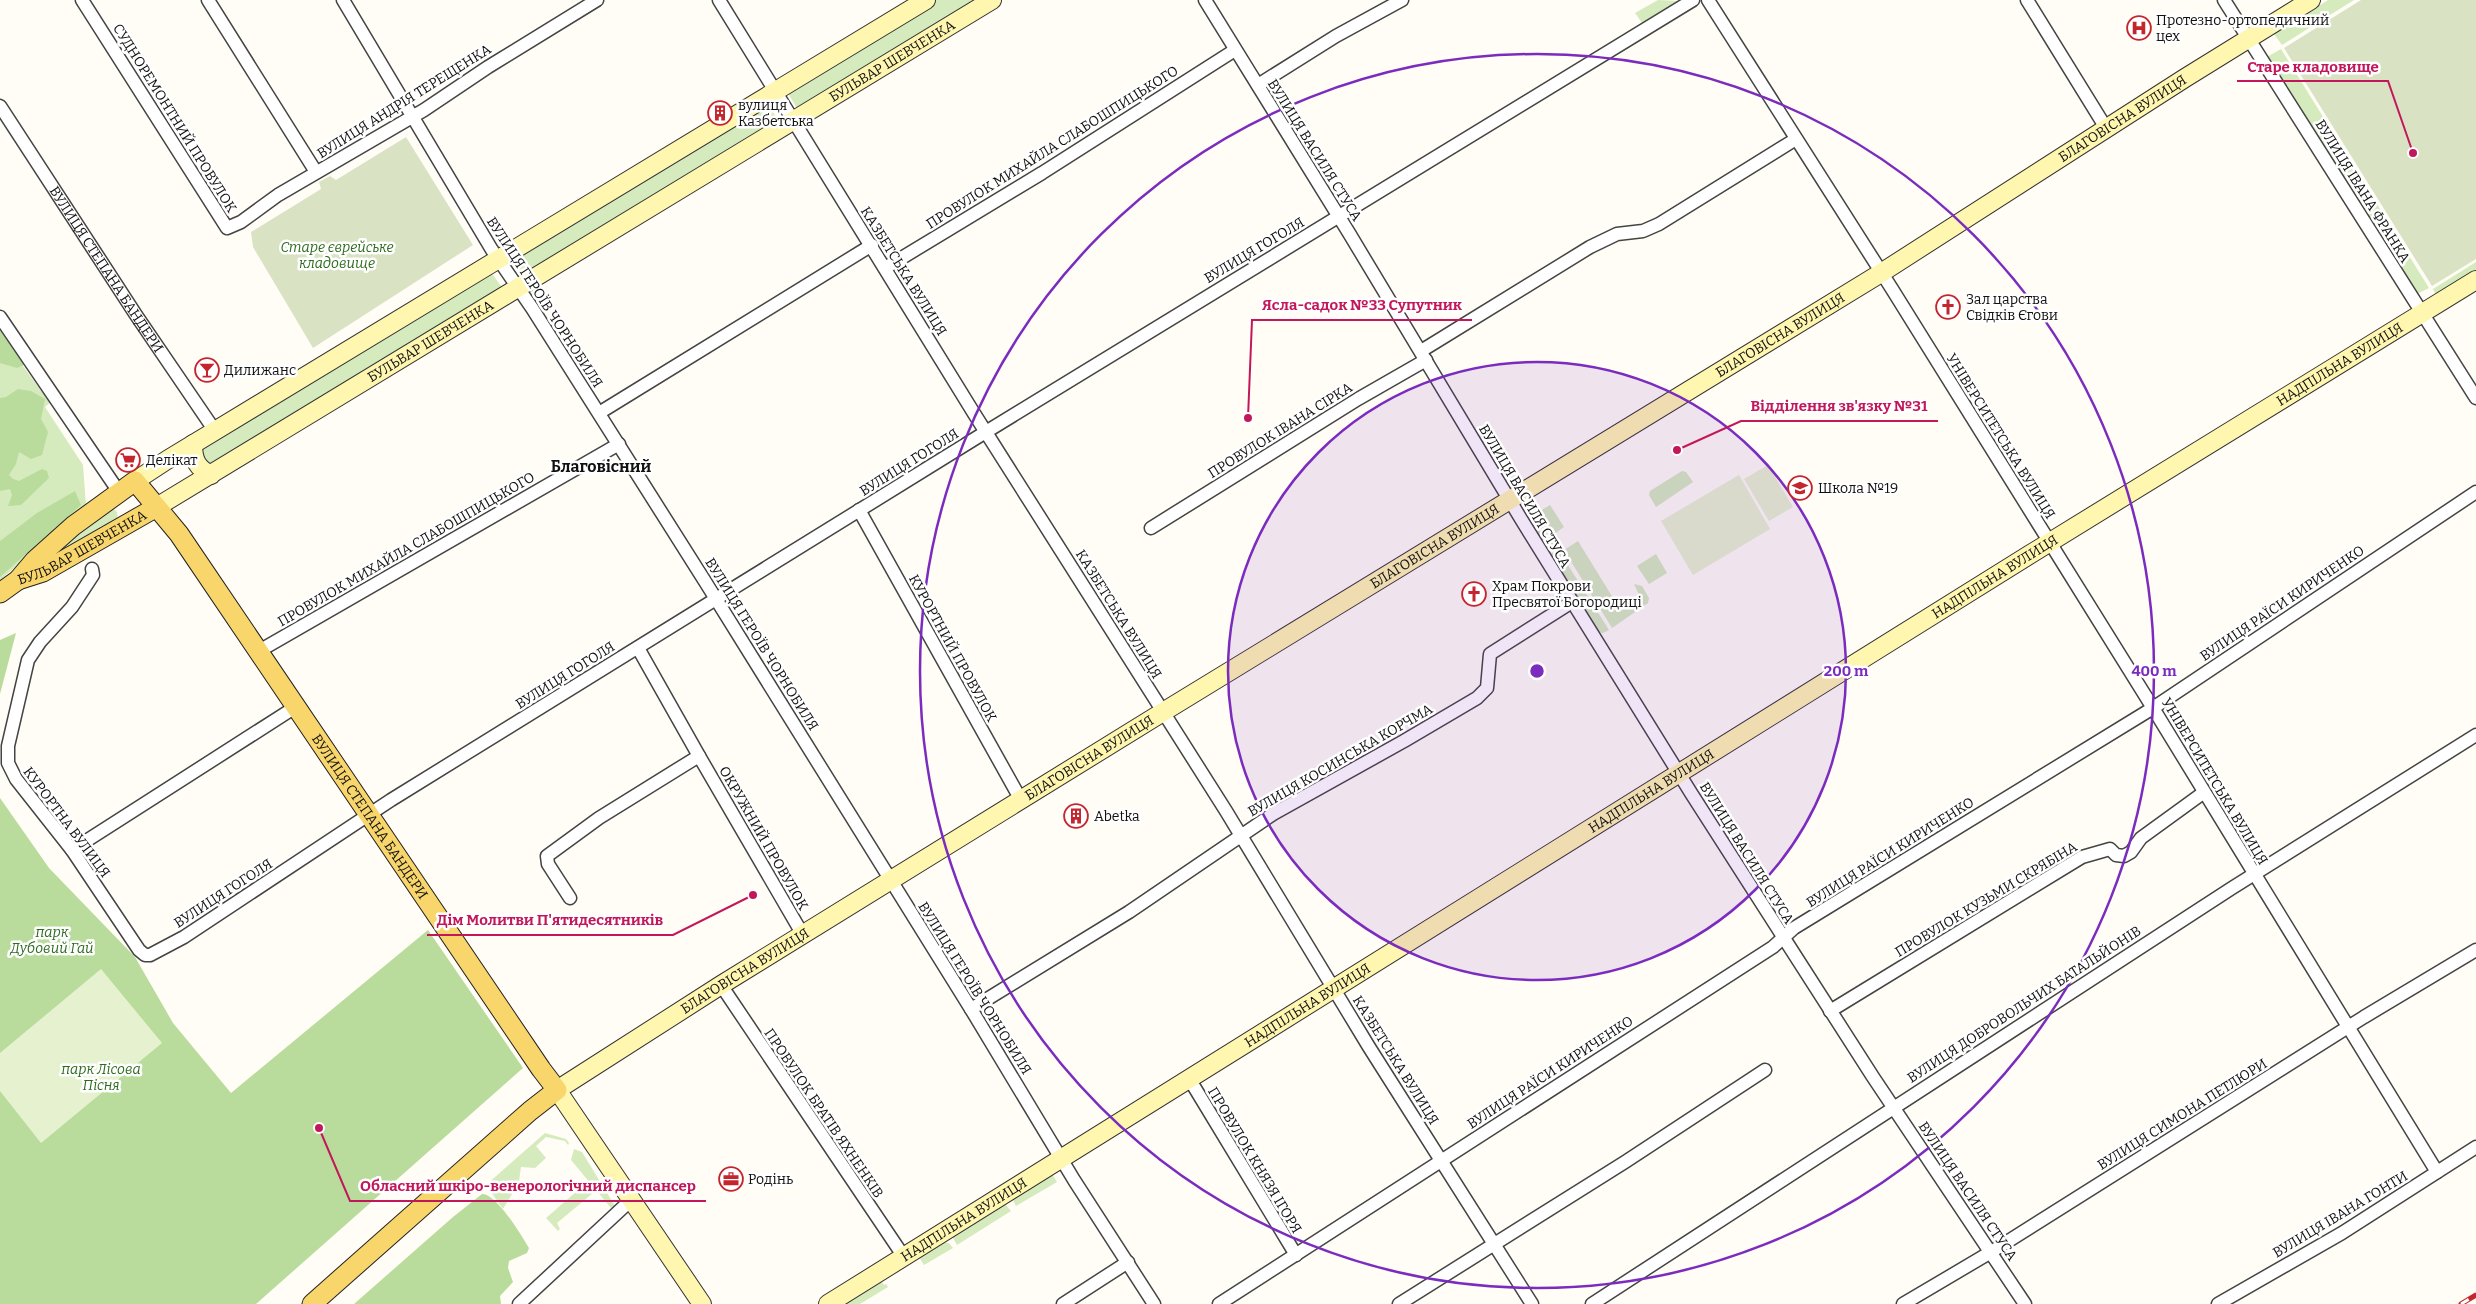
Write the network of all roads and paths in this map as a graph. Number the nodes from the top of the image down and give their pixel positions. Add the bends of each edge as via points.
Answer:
1 (82, 0) edge
2 (208, 0) edge
3 (343, 0) edge
4 (597, 0) edge
5 (718, 0) edge
6 (926, 0) edge
7 (992, 0) edge
8 (1205, 0) edge
9 (1402, 0) edge
10 (1693, 0) edge
11 (1708, 0) edge
12 (2027, 0) edge
13 (2224, 0) edge
14 (2311, 0) edge
15 (2249, 39) junction
16 (1235, 50) junction
17 (1258, 85) junction
18 (775, 92) junction
19 (0, 106) edge
20 (411, 117) junction
21 (793, 122) junction
22 (2106, 128) junction
23 (1796, 139) junction
24 (316, 172) junction
25 (1339, 216) junction
26 (227, 228) joint
27 (872, 245) junction
28 (498, 259) junction
29 (885, 268) junction
30 (1881, 273) junction
31 (2476, 280) edge
32 (518, 288) junction
33 (2422, 313) junction
34 (0, 317) edge
35 (1423, 355) junction
36 (2476, 398) edge
37 (599, 413) junction
38 (215, 431) junction
39 (986, 432) junction
40 (193, 444) junction
41 (619, 444) junction
42 (211, 475) junction
43 (135, 481) junction
44 (2476, 492) edge
45 (115, 494) junction
46 (1510, 501) junction
47 (155, 508) junction
48 (859, 510) junction
49 (130, 522) junction
50 (1151, 528) dead end
51 (2050, 543) junction
52 (92, 569) dead end
53 (18, 580) junction
54 (0, 593) edge
55 (716, 599) junction
56 (1572, 602) junction
57 (638, 648) junction
58 (259, 650) junction
59 (297, 706) junction
60 (2153, 708) junction
61 (1163, 712) junction
62 (2476, 735) edge
63 (699, 756) junction
64 (1679, 773) junction
65 (2204, 793) junction
66 (1021, 800) junction
67 (370, 813) junction
68 (1241, 836) junction
69 (72, 850) junction
70 (2254, 875) junction
71 (892, 881) junction
72 (570, 898) dead end
73 (803, 935) junction
74 (1784, 938) junction
75 (2476, 950) edge
76 (145, 955) joint
77 (722, 985) junction
78 (1333, 988) junction
79 (972, 1009) junction
80 (1830, 1011) junction
81 (2348, 1027) junction
82 (1766, 1070) dead end
83 (1190, 1080) junction
84 (557, 1090) junction
85 (1894, 1106) junction
86 (2476, 1147) edge
87 (1063, 1159) junction
88 (1440, 1160) junction
89 (2438, 1172) junction
90 (631, 1200) junction
91 (1494, 1245) junction
92 (1991, 1252) junction
93 (1296, 1255) junction
94 (904, 1257) junction
95 (1128, 1262) junction
96 (312, 1304) edge
97 (519, 1304) edge
98 (702, 1304) edge
99 (828, 1304) edge
100 (1062, 1304) edge
101 (1154, 1304) edge
102 (1219, 1304) edge
103 (1399, 1304) edge
104 (1532, 1304) edge
105 (1592, 1304) edge
106 (1903, 1304) edge
107 (2025, 1304) edge
108 (2218, 1304) edge

1 - 26 street, СУДНОРЕМОНТНИЙ ПРОВУЛОК
2 - 24 street
3 - 20 street, ВУЛИЦЯ ГЕРОЇВ ЧОРНОБИЛЯ
4 - 20 street, ВУЛИЦЯ АНДРІЯ ТЕРЕЩЕНКА
5 - 18 street, КАЗБЕТСЬКА ВУЛИЦЯ
6 - 18 main road, БУЛЬВАР ШЕВЧЕНКА
7 - 21 main road, БУЛЬВАР ШЕВЧЕНКА
8 - 16 street, ВУЛИЦЯ ВАСИЛЯ СТУСА
9 - 17 street via 1336,36
10 - 25 street, ВУЛИЦЯ ГОГОЛЯ
11 - 23 street, УНІВЕРСИТЕТСЬКА ВУЛИЦЯ
12 - 22 street
13 - 15 street, ВУЛИЦЯ ІВАНА ФРАНКА
14 - 15 main road, БЛАГОВІСНА ВУЛИЦЯ
15 - 22 main road, БЛАГОВІСНА ВУЛИЦЯ
15 - 33 street, ВУЛИЦЯ ІВАНА ФРАНКА
16 - 17 street, ВУЛИЦЯ ВАСИЛЯ СТУСА
16 - 29 street, ПРОВУЛОК МИХАЙЛА СЛАБОШПИЦЬКОГО
17 - 25 street, ВУЛИЦЯ ВАСИЛЯ СТУСА
18 - 21 street, КАЗБЕТСЬКА ВУЛИЦЯ
18 - 28 main road, БУЛЬВАР ШЕВЧЕНКА
19 - 38 street, ВУЛИЦЯ СТЕПАНА БАНДЕРИ
20 - 24 street, ВУЛИЦЯ АНДРІЯ ТЕРЕЩЕНКА
20 - 28 street, ВУЛИЦЯ ГЕРОЇВ ЧОРНОБИЛЯ
21 - 27 street, КАЗБЕТСЬКА ВУЛИЦЯ
21 - 32 main road, БУЛЬВАР ШЕВЧЕНКА
22 - 30 main road, БЛАГОВІСНА ВУЛИЦЯ
23 - 30 street, УНІВЕРСИТЕТСЬКА ВУЛИЦЯ
23 - 35 street, ПРОВУЛОК ІВАНА СІРКА via 1659,224 1643,231 1617,234 1590,246
24 - 26 street, ВУЛИЦЯ АНДРІЯ ТЕРЕЩЕНКА
25 - 35 street, ВУЛИЦЯ ВАСИЛЯ СТУСА
25 - 39 street, ВУЛИЦЯ ГОГОЛЯ
27 - 29 street, КАЗБЕТСЬКА ВУЛИЦЯ
27 - 37 street
28 - 32 street, ВУЛИЦЯ ГЕРОЇВ ЧОРНОБИЛЯ
28 - 38 main road, БУЛЬВАР ШЕВЧЕНКА
29 - 39 street, КАЗБЕТСЬКА ВУЛИЦЯ
30 - 46 main road, БЛАГОВІСНА ВУЛИЦЯ
30 - 51 street, УНІВЕРСИТЕТСЬКА ВУЛИЦЯ
31 - 33 main road, НАДПІЛЬНА ВУЛИЦЯ
32 - 37 street, ВУЛИЦЯ ГЕРОЇВ ЧОРНОБИЛЯ
32 - 42 main road, БУЛЬВАР ШЕВЧЕНКА
33 - 36 street, ВУЛИЦЯ ІВАНА ФРАНКА
33 - 51 main road, НАДПІЛЬНА ВУЛИЦЯ
34 - 45 street
35 - 46 street, ВУЛИЦЯ ВАСИЛЯ СТУСА
35 - 50 street, ПРОВУЛОК ІВАНА СІРКА
37 - 41 street, ВУЛИЦЯ ГЕРОЇВ ЧОРНОБИЛЯ
38 - 40 main road, БУЛЬВАР ШЕВЧЕНКА
39 - 48 street, ВУЛИЦЯ ГОГОЛЯ
39 - 61 street, КАЗБЕТСЬКА ВУЛИЦЯ
40 - 42 main road via 194,461
40 - 43 main road, БУЛЬВАР ШЕВЧЕНКА
41 - 55 street, ВУЛИЦЯ ГЕРОЇВ ЧОРНОБИЛЯ
41 - 58 street, ПРОВУЛОК МИХАЙЛА СЛАБОШПИЦЬКОГО
42 - 47 main road, БУЛЬВАР ШЕВЧЕНКА
43 - 45 main road, БУЛЬВАР ШЕВЧЕНКА
43 - 47 main road, ВУЛИЦЯ СТЕПАНА БАНДЕРИ
44 - 60 street, ВУЛИЦЯ РАЇСИ КИРИЧЕНКО
45 - 49 main road
45 - 53 main road, БУЛЬВАР ШЕВЧЕНКА via 40,555
46 - 56 street, ВУЛИЦЯ ВАСИЛЯ СТУСА
46 - 61 main road, БЛАГОВІСНА ВУЛИЦЯ
47 - 49 main road, БУЛЬВАР ШЕВЧЕНКА
47 - 58 main road, ВУЛИЦЯ СТЕПАНА БАНДЕРИ via 179,534
48 - 55 street, ВУЛИЦЯ ГОГОЛЯ
48 - 66 street, КУРОРТНИЙ ПРОВУЛОК
49 - 53 main road, БУЛЬВАР ШЕВЧЕНКА via 43,572
51 - 60 street, УНІВЕРСИТЕТСЬКА ВУЛИЦЯ
51 - 64 main road, НАДПІЛЬНА ВУЛИЦЯ
52 - 69 street, КУРОРТНА ВУЛИЦЯ via 94,575 86,588 28,660 7,752 10,771
53 - 54 main road
55 - 57 street, ВУЛИЦЯ ГОГОЛЯ
55 - 71 street, ВУЛИЦЯ ГЕРОЇВ ЧОРНОБИЛЯ
56 - 64 street, ВУЛИЦЯ ВАСИЛЯ СТУСА
56 - 68 street, ВУЛИЦЯ КОСИНСЬКА КОРЧМА via 1490,654 1488,685 1483,694 1273,814
57 - 63 street, ОКРУЖНИЙ ПРОВУЛОК
57 - 67 street, ВУЛИЦЯ ГОГОЛЯ
58 - 59 main road, ВУЛИЦЯ СТЕПАНА БАНДЕРИ
59 - 67 main road, ВУЛИЦЯ СТЕПАНА БАНДЕРИ
59 - 69 street
60 - 65 street, УНІВЕРСИТЕТСЬКА ВУЛИЦЯ
60 - 74 street, ВУЛИЦЯ РАЇСИ КИРИЧЕНКО via 1794,928
61 - 66 main road, БЛАГОВІСНА ВУЛИЦЯ
61 - 68 street, КАЗБЕТСЬКА ВУЛИЦЯ
62 - 70 street, ВУЛИЦЯ ДОБРОВОЛЬЧИХ БАТАЛЬЙОНІВ
63 - 72 street via 599,818 547,856 548,864
63 - 73 street, ОКРУЖНИЙ ПРОВУЛОК
64 - 74 street, ВУЛИЦЯ ВАСИЛЯ СТУСА
64 - 78 main road, НАДПІЛЬНА ВУЛИЦЯ
65 - 70 street, УНІВЕРСИТЕТСЬКА ВУЛИЦЯ
65 - 80 street, ПРОВУЛОК КУЗЬМИ СКРЯБІНА via 2141,838 2131,852 2124,856 2116,855 2110,849 2082,857
66 - 71 main road, БЛАГОВІСНА ВУЛИЦЯ
67 - 76 street, ВУЛИЦЯ ГОГОЛЯ via 184,936 155,953
67 - 84 main road, ВУЛИЦЯ СТЕПАНА БАНДЕРИ
68 - 78 street, КАЗБЕТСЬКА ВУЛИЦЯ
68 - 79 street, ВУЛИЦЯ КОСИНСЬКА КОРЧМА via 1170,886
69 - 76 street, КУРОРТНА ВУЛИЦЯ
70 - 81 street, УНІВЕРСИТЕТСЬКА ВУЛИЦЯ
70 - 85 street, ВУЛИЦЯ ДОБРОВОЛЬЧИХ БАТАЛЬЙОНІВ
71 - 73 main road, БЛАГОВІСНА ВУЛИЦЯ
71 - 79 street, ВУЛИЦЯ ГЕРОЇВ ЧОРНОБИЛЯ
73 - 77 main road, БЛАГОВІСНА ВУЛИЦЯ
74 - 80 street, ВУЛИЦЯ ВАСИЛЯ СТУСА
74 - 88 street, ВУЛИЦЯ РАЇСИ КИРИЧЕНКО
75 - 81 street, ВУЛИЦЯ СИМОНА ПЕТЛЮРИ
77 - 84 main road, БЛАГОВІСНА ВУЛИЦЯ
77 - 94 street, ПРОВУЛОК БРАТІВ ЯХНЕНКІВ
78 - 83 main road, НАДПІЛЬНА ВУЛИЦЯ
78 - 88 street, КАЗБЕТСЬКА ВУЛИЦЯ
79 - 87 street, ВУЛИЦЯ ГЕРОЇВ ЧОРНОБИЛЯ
80 - 85 street, ВУЛИЦЯ ВАСИЛЯ СТУСА
81 - 89 street, УНІВЕРСИТЕТСЬКА ВУЛИЦЯ
81 - 92 street, ВУЛИЦЯ СИМОНА ПЕТЛЮРИ
82 - 91 street
83 - 87 main road, НАДПІЛЬНА ВУЛИЦЯ
83 - 93 street, ПРОВУЛОК КНЯЗЯ ІГОРЯ
84 - 90 main road, ВУЛИЦЯ СТЕПАНА БАНДЕРИ
84 - 96 main road
85 - 92 street, ВУЛИЦЯ ВАСИЛЯ СТУСА
85 - 105 street, ВУЛИЦЯ ДОБРОВОЛЬЧИХ БАТАЛЬЙОНІВ
86 - 89 street, ВУЛИЦЯ ІВАНА ГОНТИ
87 - 94 main road, НАДПІЛЬНА ВУЛИЦЯ
87 - 95 street, ВУЛИЦЯ ГЕРОЇВ ЧОРНОБИЛЯ
88 - 91 street, КАЗБЕТСЬКА ВУЛИЦЯ
88 - 93 street, ВУЛИЦЯ РАЇСИ КИРИЧЕНКО
89 - 108 street, ВУЛИЦЯ ІВАНА ГОНТИ via 2342,1233
90 - 97 street
90 - 98 main road, ВУЛИЦЯ СТЕПАНА БАНДЕРИ
91 - 103 street
91 - 104 street, КАЗБЕТСЬКА ВУЛИЦЯ
92 - 106 street, ВУЛИЦЯ СИМОНА ПЕТЛЮРИ
92 - 107 street, ВУЛИЦЯ ВАСИЛЯ СТУСА
93 - 102 street, ВУЛИЦЯ РАЇСИ КИРИЧЕНКО
94 - 99 main road, НАДПІЛЬНА ВУЛИЦЯ
95 - 100 street
95 - 101 street, ВУЛИЦЯ ГЕРОЇВ ЧОРНОБИЛЯ

